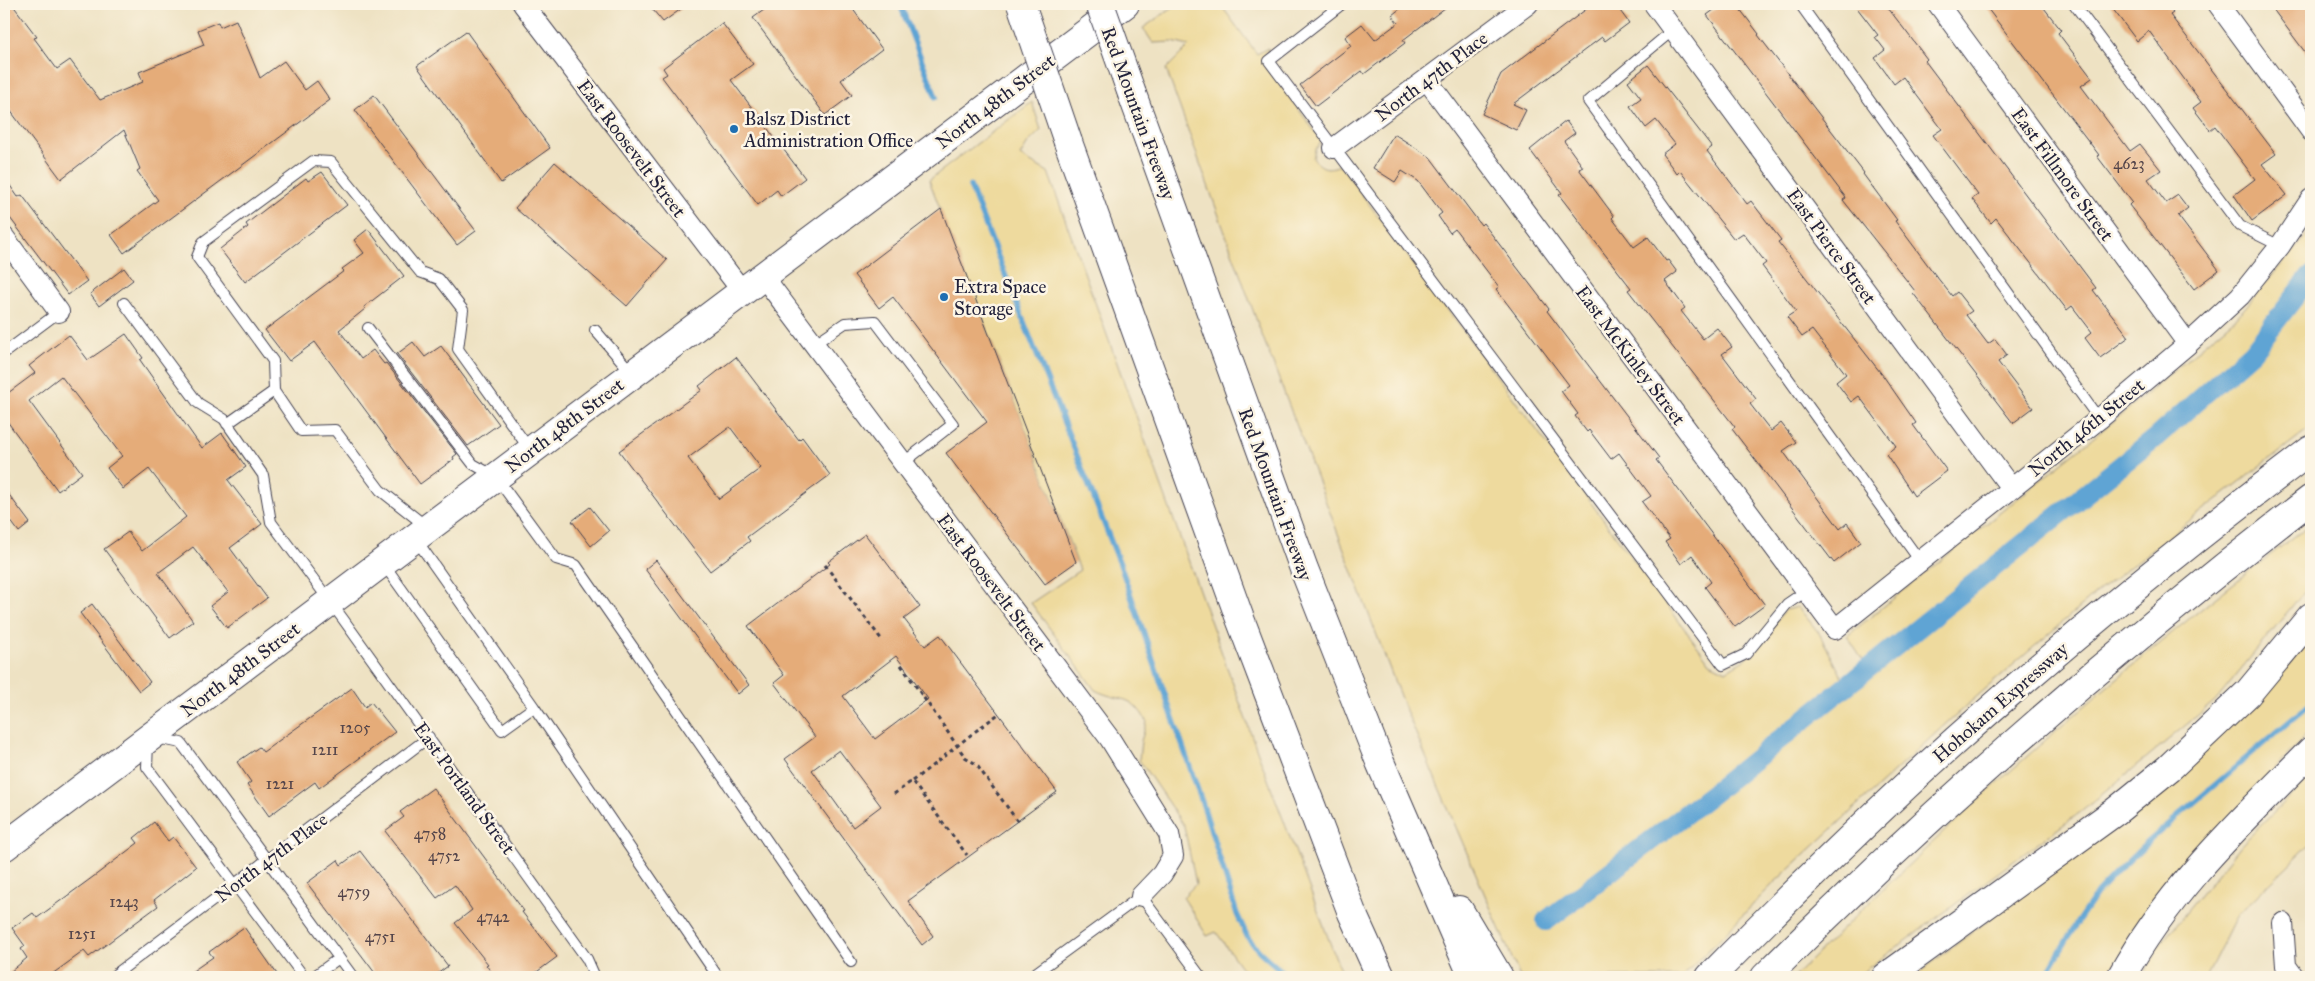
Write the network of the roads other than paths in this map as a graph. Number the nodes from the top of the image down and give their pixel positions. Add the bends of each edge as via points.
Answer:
1 (523, 4) edge
2 (1021, 4) edge
3 (1100, 4) edge
4 (1124, 4) edge
5 (1342, 4) edge
6 (1528, 4) edge
7 (1654, 4) edge
8 (1800, 4) edge
9 (1938, 4) edge
10 (2074, 4) edge
11 (2218, 4) edge
12 (1673, 30) junction
13 (1427, 80) junction
14 (2311, 131) edge
15 (1334, 148) junction
16 (2311, 200) edge
17 (4, 237) edge
18 (2280, 246) junction
19 (753, 283) junction
20 (124, 303) dead end
21 (59, 312) joint
22 (368, 328) dead end
23 (595, 330) dead end
24 (814, 344) junction
25 (2188, 344) junction
26 (4, 354) edge
27 (633, 373) junction
28 (274, 391) junction
29 (2098, 419) junction
30 (227, 424) junction
31 (530, 450) junction
32 (2311, 450) edge
33 (903, 463) junction
34 (496, 477) junction
35 (2011, 488) junction
36 (2311, 500) edge
37 (421, 533) junction
38 (1920, 561) junction
39 (382, 562) junction
40 (1806, 591) junction
41 (330, 601) junction
42 (2311, 617) edge
43 (1835, 629) joint
44 (534, 707) junction
45 (149, 737) junction
46 (429, 737) junction
47 (2311, 751) edge
48 (1406, 823) junction
49 (4, 847) edge
50 (266, 860) junction
51 (235, 885) junction
52 (1141, 896) junction
53 (2283, 922) dead end
54 (339, 958) junction
55 (851, 962) dead end
56 (112, 977) edge
57 (304, 977) edge
58 (313, 977) edge
59 (353, 977) edge
60 (595, 977) edge
61 (718, 977) edge
62 (1031, 977) edge
63 (1201, 977) edge
64 (1381, 977) edge
65 (1473, 977) edge
66 (1499, 977) edge
67 (1710, 977) edge
68 (1765, 977) edge
69 (1886, 977) edge
70 (2121, 977) edge
71 (2294, 977) edge

1 - 19 street, East Roosevelt Street
2 - 64 main road, bridge via 1239,616 1352,913
3 - 48 main road, Red Mountain Freeway, bridge via 1280,505
4 - 19 main road, North 48th Street
5 - 15 lane via 1269,61
6 - 13 street, North 47th Place
7 - 12 street, East Pierce Street
8 - 29 lane
9 - 25 street, East Fillmore Street
10 - 18 lane via 2240,226
11 - 14 street
12 - 35 street, East Pierce Street
12 - 38 lane via 1588,102
13 - 15 street, North 47th Place
13 - 40 street, East McKinley Street
15 - 40 lane via 1723,665 1746,654 1787,604
16 - 18 street, North 46th Street
17 - 21 street
18 - 25 street, North 46th Street via 2240,296
19 - 24 street, East Roosevelt Street
19 - 27 main road, North 48th Street
20 - 30 lane, East Portland Street via 198,403
21 - 26 lane
22 - 34 lane via 473,464
23 - 27 lane
24 - 33 street, East Roosevelt Street
24 - 33 lane via 845,322 874,321 953,424
25 - 29 street, North 46th Street
27 - 31 main road, North 48th Street
28 - 30 lane
28 - 31 lane via 274,361 197,256 203,242 313,161 331,162 420,272 439,279 463,310 458,349
28 - 37 lane via 301,431 335,430 380,490
29 - 35 street, North 46th Street
30 - 41 lane, East Portland Street via 263,476 271,522
31 - 34 main road, North 48th Street
32 - 67 main road, Hohokam Expressway via 2108,608 1957,739 1841,847
33 - 52 street, East Roosevelt Street via 1110,740 1164,826 1173,856 1162,874
34 - 37 main road, North 48th Street
34 - 55 lane via 556,559 576,565
35 - 38 street, North 46th Street
36 - 68 main road, Hohokam Expressway via 2116,653 2014,741 1912,834
37 - 39 main road, North 48th Street
37 - 44 lane
38 - 43 street, North 46th Street
39 - 41 main road, North 48th Street
39 - 44 lane via 502,730
40 - 43 street, East McKinley Street
41 - 45 main road, North 48th Street
41 - 46 lane, East Portland Street
42 - 69 main road via 2248,693 2169,768 2116,811
44 - 61 lane
45 - 49 main road, North 48th Street
45 - 50 lane via 181,743
45 - 51 lane via 147,767
46 - 50 lane, North 47th Place
46 - 60 lane, East Portland Street via 587,959
47 - 70 main road via 2210,852 2147,934
48 - 65 main road, Red Mountain Freeway
48 - 66 main road
50 - 51 lane, North 47th Place
50 - 54 lane
51 - 56 lane, North 47th Place
51 - 57 lane
52 - 62 lane
52 - 63 lane
53 - 71 street via 2286,966
54 - 58 lane
54 - 59 lane

